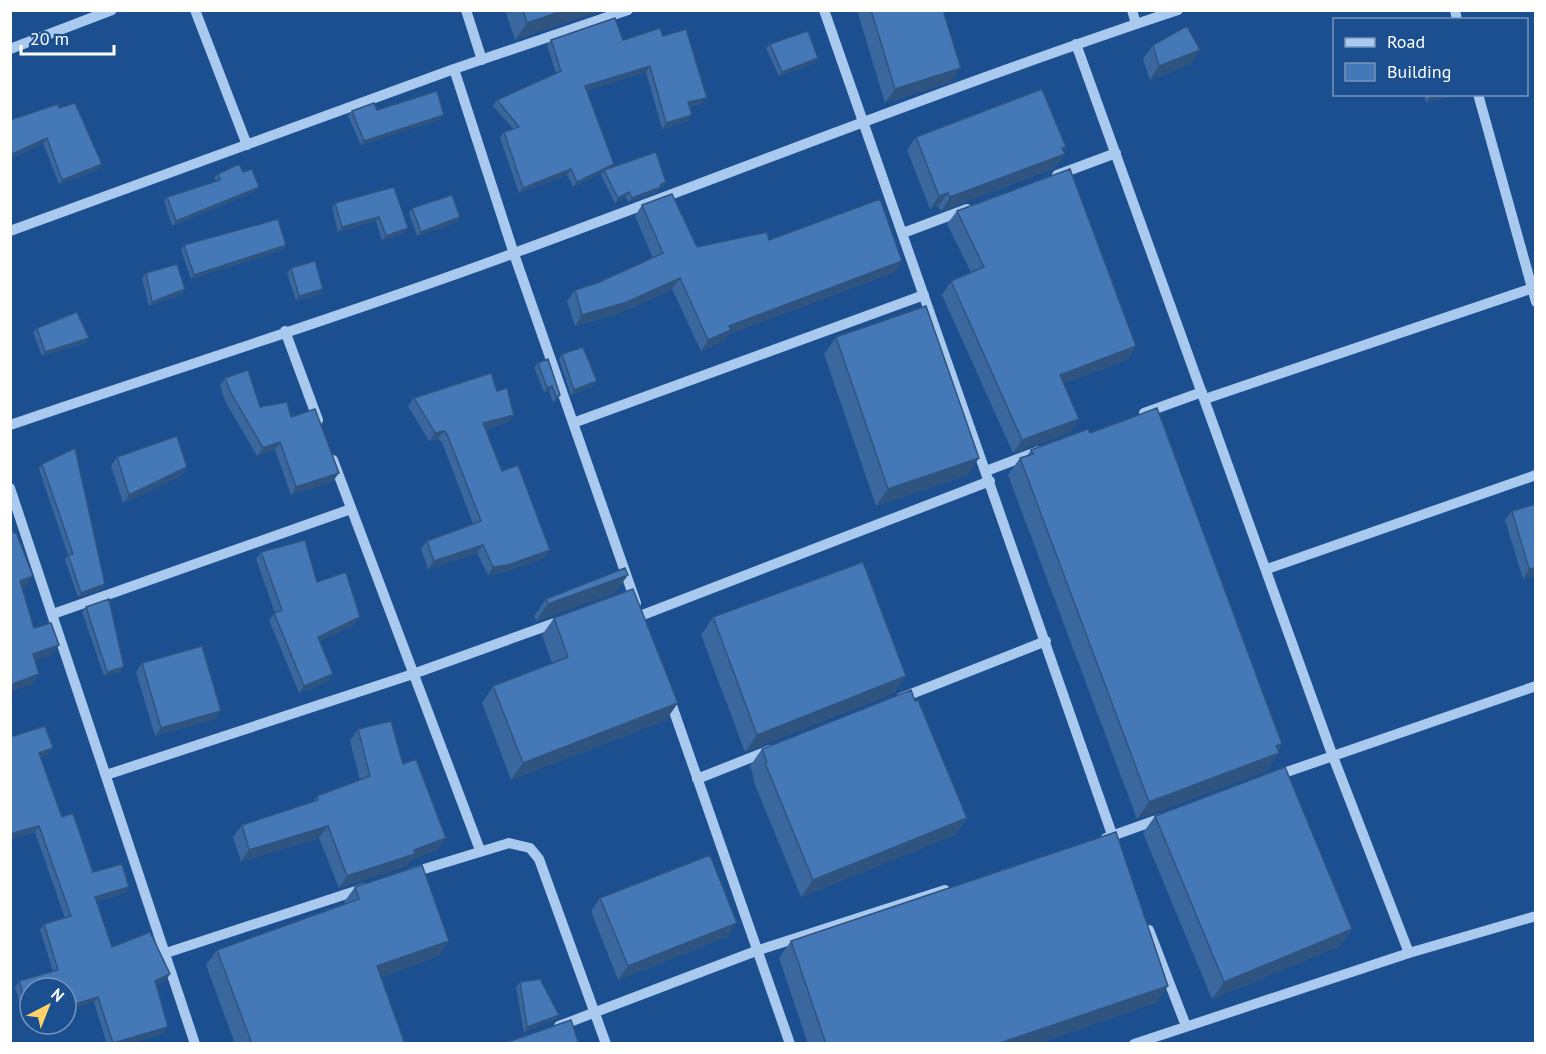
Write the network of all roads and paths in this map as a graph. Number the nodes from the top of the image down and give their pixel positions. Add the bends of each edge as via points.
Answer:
1 (112, 10) edge
2 (195, 10) edge
3 (466, 10) edge
4 (628, 10) edge
5 (824, 10) edge
6 (1132, 10) edge
7 (1178, 10) edge
8 (1136, 24) junction
9 (1076, 44) junction
10 (10, 50) edge
11 (482, 60) junction
12 (454, 69) junction
13 (1479, 96) edge
14 (864, 122) junction
15 (246, 145) junction
16 (1116, 153) junction
17 (1048, 178) edge
18 (981, 203) edge
19 (10, 231) edge
20 (903, 233) junction
21 (514, 254) junction
22 (1534, 288) edge
23 (924, 295) junction
24 (1536, 302) edge
25 (285, 331) junction
26 (1204, 395) junction
27 (1137, 416) edge
28 (573, 423) junction
29 (10, 425) edge
30 (322, 431) edge
31 (1051, 447) edge
32 (331, 453) edge
33 (1536, 475) edge
34 (988, 476) junction
35 (10, 488) edge
36 (351, 509) junction
37 (1267, 569) junction
38 (53, 614) junction
39 (578, 614) edge
40 (1046, 641) junction
41 (413, 674) junction
42 (663, 681) edge
43 (1536, 686) edge
44 (894, 701) edge
45 (784, 744) edge
46 (1332, 754) junction
47 (106, 775) junction
48 (697, 779) junction
49 (1266, 779) edge
50 (1178, 812) edge
51 (1113, 836) junction
52 (1090, 843) edge
53 (480, 850) junction
54 (1121, 858) edge
55 (401, 876) edge
56 (379, 883) edge
57 (956, 886) edge
58 (1143, 914) edge
59 (1536, 916) edge
60 (756, 951) junction
61 (166, 953) junction
62 (1408, 953) junction
63 (595, 1012) junction
64 (1186, 1026) junction
65 (544, 1032) edge
66 (195, 1044) edge
67 (606, 1044) edge
68 (790, 1044) edge
69 (1134, 1044) edge

1 - 10 street
2 - 15 street
3 - 11 street
4 - 11 street
5 - 14 street
6 - 8 street
7 - 8 street
8 - 9 street
9 - 14 street
9 - 16 street
11 - 12 street
12 - 15 street
12 - 21 street
13 - 22 street
14 - 20 street
14 - 21 street
15 - 19 street
16 - 17 street
16 - 26 street
18 - 20 street
20 - 23 street
21 - 25 street
21 - 28 street
22 - 24 street
22 - 26 street
23 - 28 street
23 - 34 street
25 - 29 street
25 - 30 street
26 - 27 street
26 - 37 street
28 - 34 street via 628,596 642,621
31 - 34 street
32 - 36 street
33 - 37 street
34 - 40 street
35 - 38 street
36 - 38 street
36 - 41 street
37 - 46 street
38 - 47 street
39 - 41 street
40 - 44 street
40 - 51 street
41 - 47 street
41 - 53 street
42 - 48 street
43 - 46 street
45 - 48 street
46 - 49 street
46 - 62 street
47 - 61 street
48 - 60 street
50 - 51 street
51 - 52 street
51 - 54 street
53 - 55 street
53 - 63 street via 520,844 539,859
56 - 61 street
57 - 60 street
58 - 64 street
59 - 62 street
60 - 63 street
60 - 68 street
61 - 66 street
62 - 64 street
63 - 65 street
63 - 67 street
64 - 69 street

